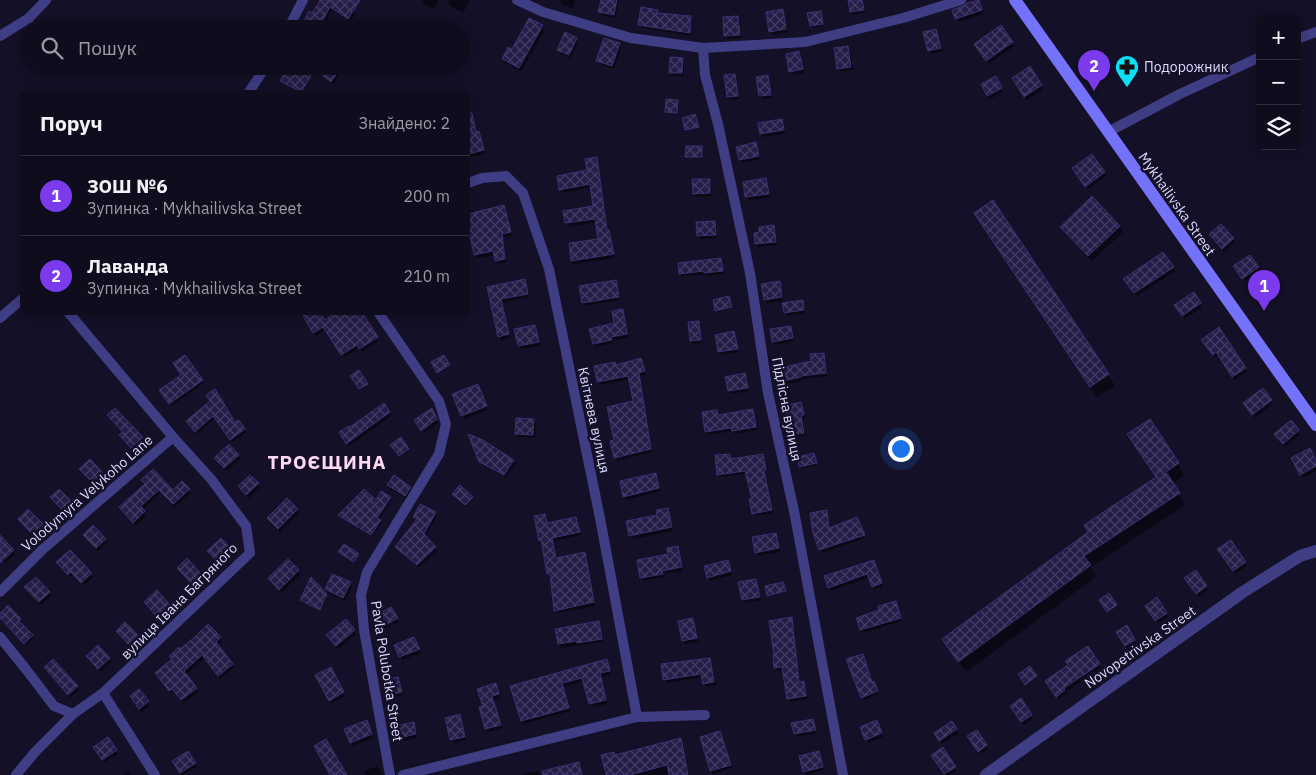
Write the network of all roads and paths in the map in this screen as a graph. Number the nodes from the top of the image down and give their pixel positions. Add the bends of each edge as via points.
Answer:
1 (46, 0) edge
2 (303, 0) edge
3 (517, 0) edge
4 (961, 0) edge
5 (1015, 0) edge
6 (26, 20) edge
7 (293, 20) edge
8 (20, 24) edge
9 (1316, 32) edge
10 (0, 36) edge
11 (1301, 38) edge
12 (703, 48) junction
13 (1256, 59) edge
14 (260, 75) edge
15 (251, 90) edge
16 (1108, 132) junction
17 (470, 182) edge
18 (20, 301) edge
19 (71, 315) edge
20 (380, 315) edge
21 (0, 318) edge
22 (1316, 425) edge
23 (173, 437) junction
24 (1316, 551) edge
25 (0, 592) edge
26 (0, 638) edge
27 (103, 693) junction
28 (73, 714) junction
29 (705, 715) dead end
30 (637, 717) junction
31 (16, 775) edge
32 (155, 775) edge
33 (390, 775) edge
34 (403, 775) edge
35 (843, 775) edge
36 (986, 775) edge

1 - 6 street
2 - 7 street
3 - 12 street via 543,12 631,38
4 - 12 street via 805,42
5 - 16 main road, Mykhailivska Street
8 - 10 street
9 - 11 street
12 - 35 street, Підлісна вулиця via 705,75 750,273 768,394 798,530
13 - 16 street
14 - 15 street
16 - 22 main road, Mykhailivska Street
17 - 30 street, Квітнева вулиця via 506,176 523,193 549,269
18 - 21 street
19 - 23 street, вулиця Івана Багряного
20 - 33 street, Pavla Polubotka Street via 439,401 446,424 438,454 367,572 361,595 364,630
23 - 25 street, Volodymyra Velykoho Lane via 42,550
23 - 27 street, вулиця Івана Багряного via 211,479 246,526 250,553
24 - 36 street, Novopetrivska Street via 1300,556 1243,592
26 - 28 street via 54,706
27 - 28 street, вулиця Івана Багряного
27 - 32 street
28 - 31 street, вулиця Івана Багряного
29 - 30 street
30 - 34 street

